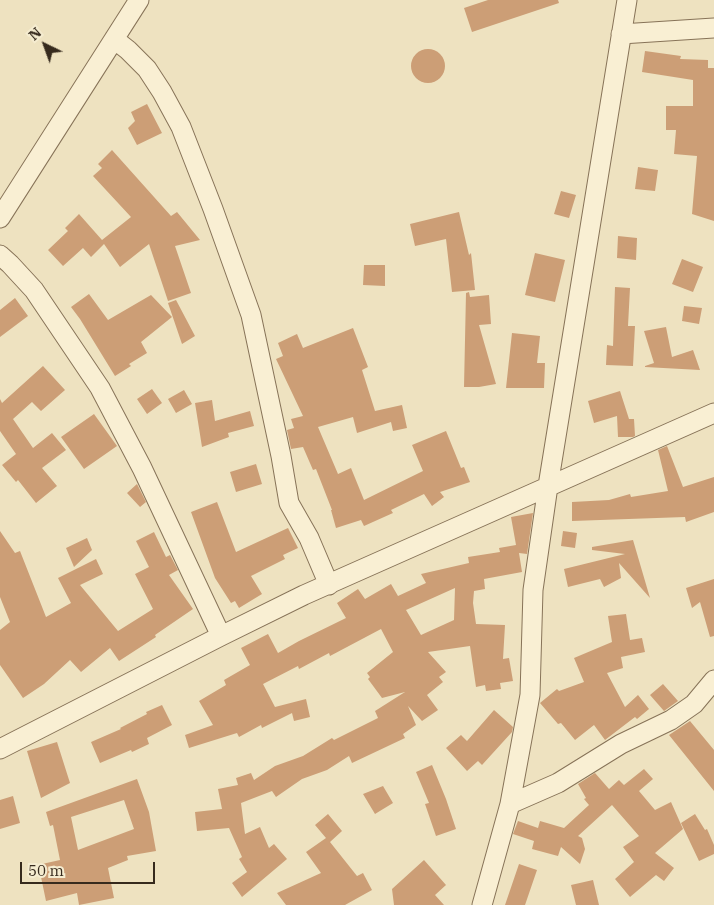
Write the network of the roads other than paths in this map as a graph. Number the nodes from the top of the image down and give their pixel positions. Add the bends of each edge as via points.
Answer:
1 (139, 0) edge
2 (627, 0) edge
3 (714, 28) edge
4 (621, 34) junction
5 (114, 39) junction
6 (0, 218) edge
7 (0, 256) edge
8 (714, 413) edge
9 (548, 486) junction
10 (329, 585) junction
11 (221, 636) junction
12 (714, 680) edge
13 (0, 749) edge
14 (510, 804) junction
15 (482, 905) edge

1 - 5 street
2 - 4 street
3 - 4 street
4 - 9 street
5 - 6 street
5 - 10 street via 147,69 181,127 251,315 289,503
7 - 11 street via 34,290 100,388 142,468
8 - 9 street
9 - 10 street
9 - 14 street via 533,590 530,695
10 - 11 street
11 - 13 street
12 - 14 street via 694,704 671,720 621,744 558,783
14 - 15 street

